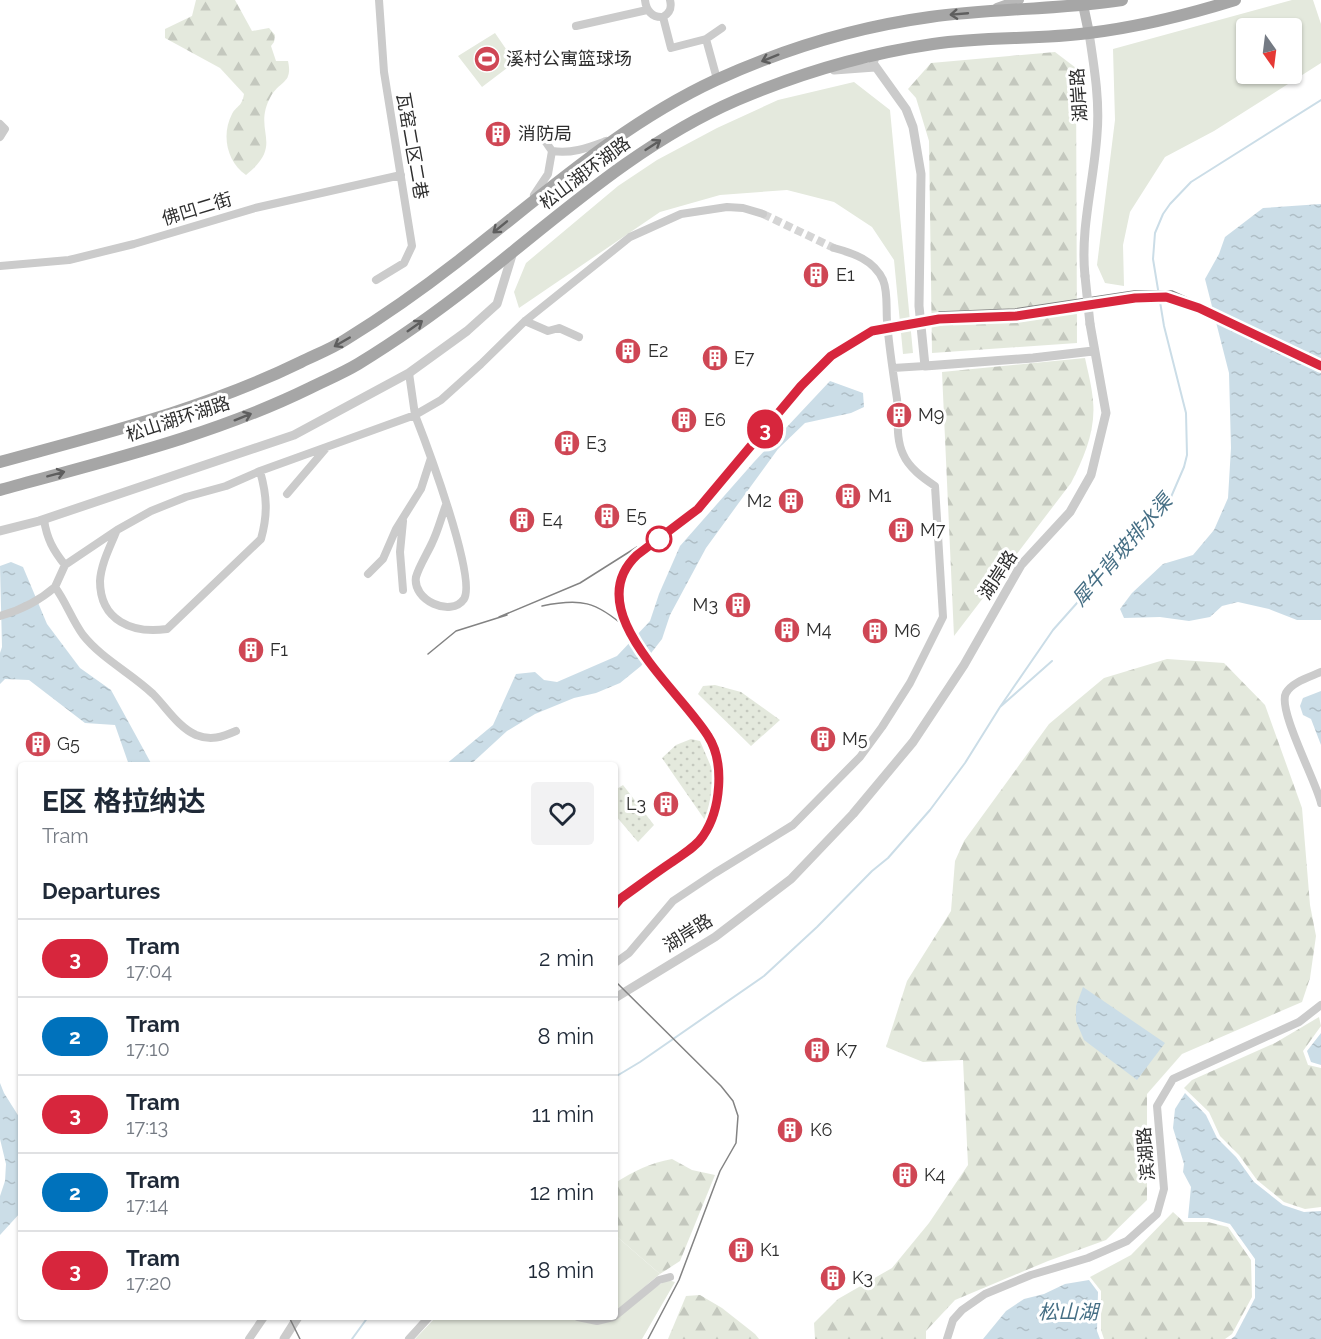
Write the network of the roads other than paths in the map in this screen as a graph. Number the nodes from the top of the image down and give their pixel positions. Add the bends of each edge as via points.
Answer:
1 (379, 0) edge
2 (645, 0) edge
3 (670, 0) edge
4 (1019, 0) edge
5 (1122, 0) edge
6 (1235, 0) edge
7 (1083, 3) edge
8 (647, 10) junction
9 (982, 12) junction
10 (663, 17) junction
11 (576, 26) dead end
12 (722, 28) dead end
13 (1089, 33) junction
14 (706, 39) junction
15 (883, 52) junction
16 (878, 70) junction
17 (805, 73) junction
18 (717, 79) junction
19 (0, 124) edge
20 (0, 137) edge
21 (543, 138) dead end
22 (613, 139) junction
23 (552, 151) junction
24 (401, 175) junction
25 (525, 207) junction
26 (763, 214) tunnel mouth
27 (834, 248) tunnel mouth
28 (514, 250) junction
29 (0, 266) edge
30 (376, 280) dead end
31 (525, 321) junction
32 (579, 337) dead end
33 (1094, 351) junction
34 (925, 366) junction
35 (893, 369) junction
36 (409, 373) junction
37 (415, 415) junction
38 (328, 446) junction
39 (431, 458) junction
40 (0, 462) edge
41 (260, 471) junction
42 (0, 490) edge
43 (287, 494) dead end
44 (446, 505) junction
45 (403, 519) junction
46 (44, 520) junction
47 (117, 530) junction
48 (0, 531) edge
49 (65, 565) junction
50 (368, 574) dead end
51 (55, 587) junction
52 (403, 590) dead end
53 (0, 616) edge
54 (1321, 672) edge
55 (236, 731) dead end
56 (1321, 803) edge
57 (618, 961) edge
58 (618, 996) edge
59 (1321, 1005) edge
60 (670, 1277) dead end
61 (618, 1314) edge
62 (262, 1320) edge
63 (296, 1320) edge
64 (426, 1320) edge
65 (249, 1339) edge
66 (284, 1339) edge
67 (409, 1339) edge
68 (947, 1339) edge

1 - 24 street, 瓦窑二区二巷 via 384,72
2 - 8 street
3 - 10 street via 671,10
4 - 9 main road
5 - 7 main road, 松山湖环湖路
6 - 13 main road, 松山湖环湖路 via 1148,23
7 - 9 main road, 松山湖环湖路
7 - 13 main road
8 - 10 street
8 - 11 street
9 -> 18 main road, 松山湖环湖路 via 860,29 796,47
10 - 14 street via 671,48
12 - 14 street
13 - 15 main road, 松山湖环湖路 via 974,39
13 - 33 street, 湖岸路, bridge via 1098,133 1083,231
14 - 18 street
15 - 16 street via 873,63
15 - 17 main road, 松山湖环湖路
16 - 17 street
16 - 34 street via 906,109 921,174 919,306
28 -> 17 main road, 松山湖环湖路 via 628,161 683,126
18 - 22 main road, 松山湖环湖路
19 - 20 street via 5,129
21 - 23 street
22 - 23 street via 575,152
22 - 25 main road, 松山湖环湖路
23 - 25 street via 548,174
24 - 29 street, 佛凹二街 via 255,208 69,260
24 - 30 street, 瓦窑二区二巷 via 412,246 404,263
25 -> 40 main road, 松山湖环湖路 via 400,304 342,342 288,369 210,402
26 - 31 street via 727,207 681,214 630,237
27 - 35 street via 865,259 882,278
28 - 36 street via 497,304
42 -> 28 main road, 松山湖环湖路 via 136,453 289,398 355,366
31 - 32 street via 548,331 559,328
31 - 37 street via 441,400
33 - 34 street
33 - 58 street, 湖岸路 via 1106,413 1091,475 1070,512 1021,565 914,742 791,879 715,937
34 - 35 street
35 - 57 street via 901,451 919,476 935,486 944,617 935,638 882,727 832,786 793,825 673,901
36 - 37 street
36 - 46 street via 294,435
37 - 38 street
37 - 39 street
38 - 41 street
38 - 43 street
39 - 44 street
39 - 45 street via 421,489
41 - 47 street via 151,510
41 - 47 street via 266,490 266,520 261,539 166,629 130,627 107,607 100,581
44 - 44 street via 465,566 467,589 464,600 455,606 435,606 417,588 416,577
45 - 50 street via 383,559
45 - 52 street
46 - 48 street
46 - 49 street via 46,538
47 - 49 street
49 - 51 street
51 - 53 street via 22,609
51 - 55 street via 81,633 96,650 129,673 195,735 215,739
54 - 56 street via 1293,686 1284,699 1288,721
59 - 68 street, 滨湖路 via 1299,1022 1173,1079 1157,1106 1164,1189 1157,1214 1127,1242 985,1294 953,1320
60 - 61 street via 659,1280
62 - 65 street
63 - 66 street
64 - 67 street

